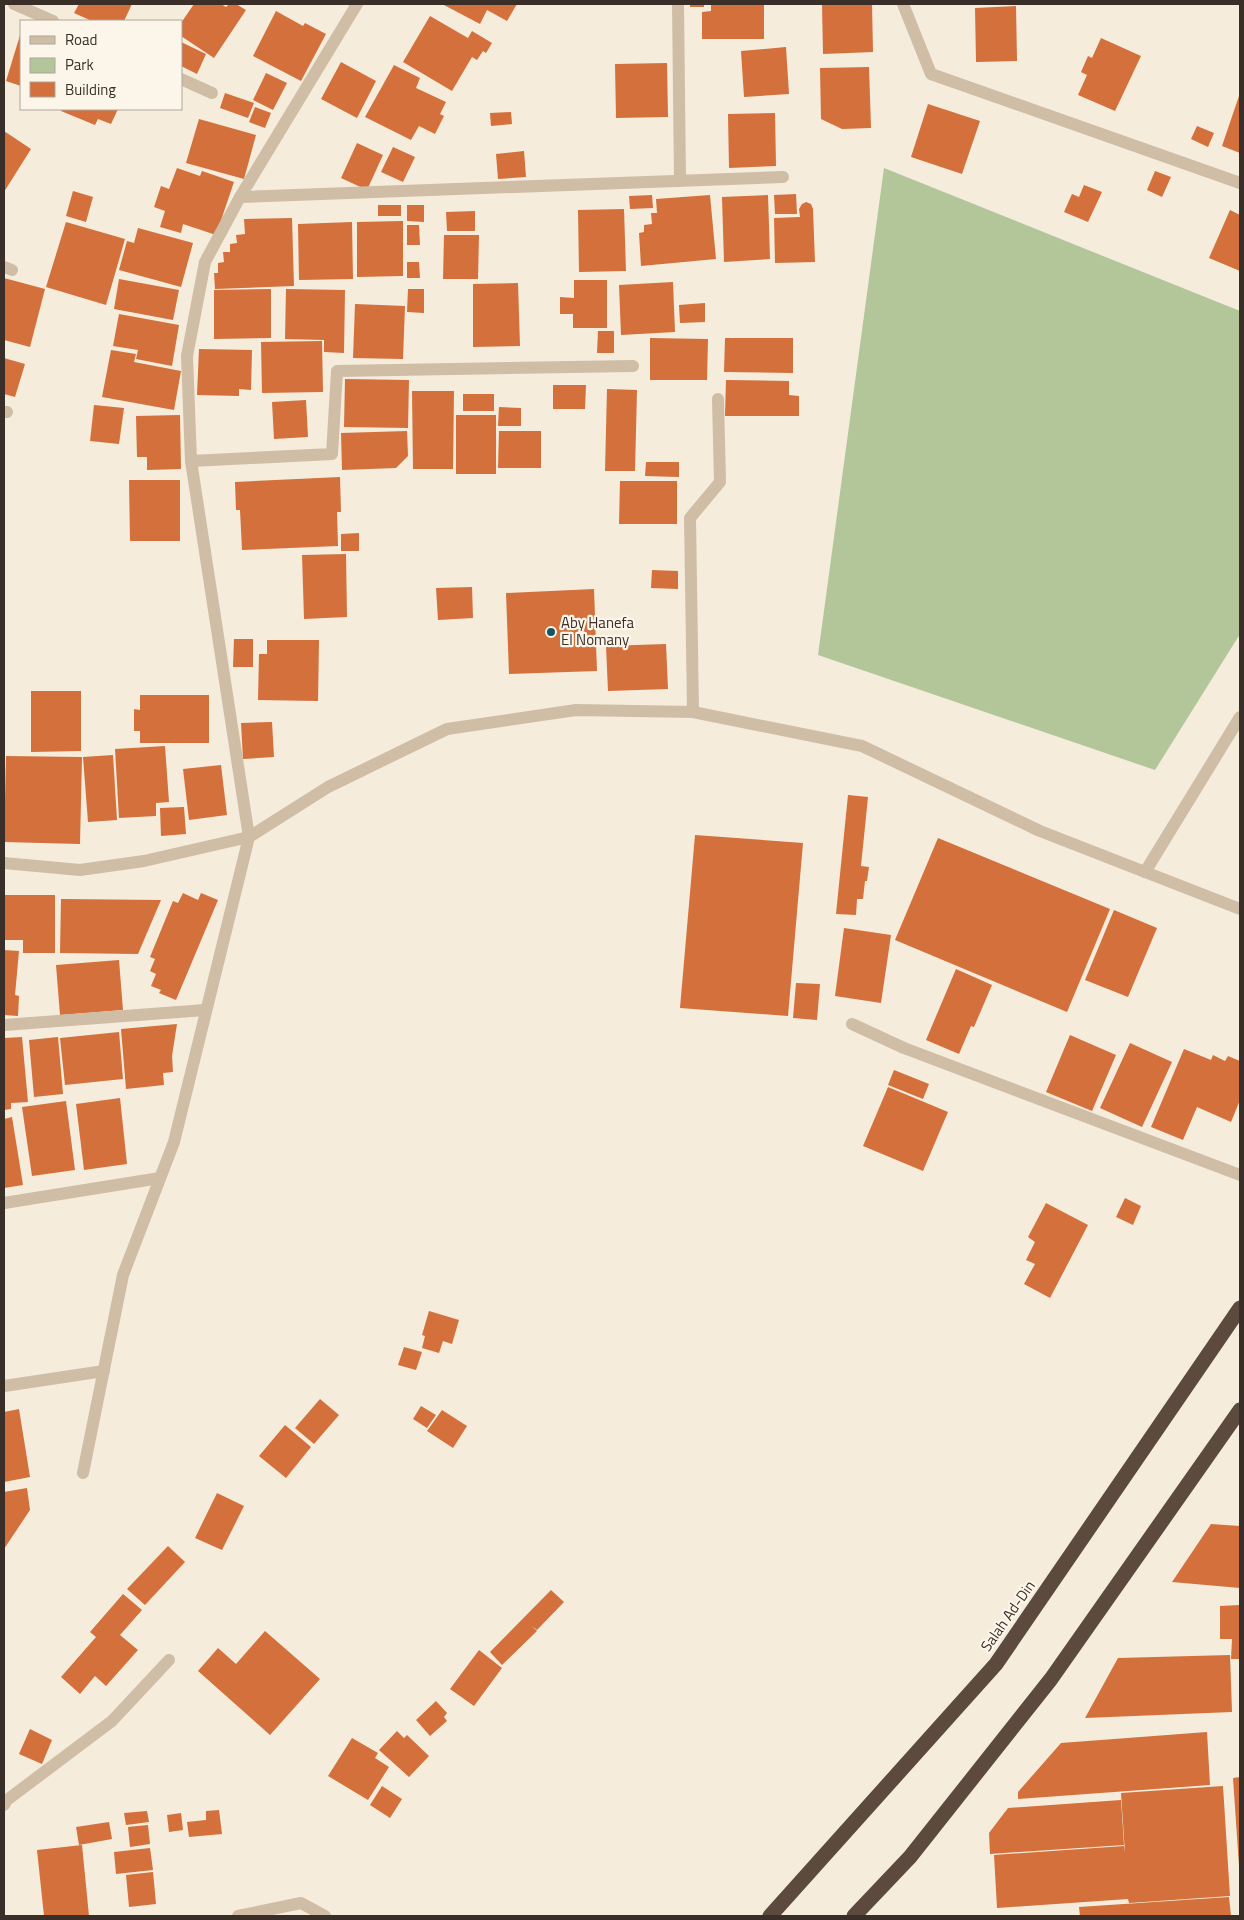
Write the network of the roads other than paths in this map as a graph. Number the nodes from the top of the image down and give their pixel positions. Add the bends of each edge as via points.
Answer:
1 (14, 4) edge
2 (357, 4) edge
3 (678, 4) edge
4 (903, 4) edge
5 (51, 20) edge
6 (182, 79) edge
7 (212, 93) dead end
8 (783, 177) dead end
9 (680, 181) junction
10 (1240, 182) edge
11 (240, 197) junction
12 (633, 366) dead end
13 (718, 399) dead end
14 (191, 461) junction
15 (693, 712) junction
16 (1240, 717) edge
17 (249, 837) junction
18 (4, 863) edge
19 (1145, 872) junction
20 (1240, 908) edge
21 (205, 1010) junction
22 (852, 1024) dead end
23 (4, 1025) edge
24 (1240, 1175) edge
25 (160, 1178) junction
26 (4, 1202) edge
27 (1240, 1308) edge
28 (104, 1371) junction
29 (4, 1386) edge
30 (1240, 1410) edge
31 (83, 1473) dead end
32 (169, 1660) dead end
33 (4, 1806) edge
34 (238, 1916) edge
35 (326, 1916) edge
36 (770, 1916) edge
37 (854, 1916) edge

1 - 5 street
2 - 11 street
3 - 9 street
4 - 10 street via 930,74
6 - 7 street
8 - 9 street
9 - 11 street
11 - 14 street via 205,262 187,356
12 - 14 street via 337,371 332,454
13 - 15 street via 720,482 690,518
14 - 17 street
15 - 17 street via 576,710 447,729 328,787
15 - 19 street via 862,746 1040,832
16 - 19 street
17 - 18 street via 144,861 80,870
17 - 21 street
19 - 20 street
21 - 23 street
21 - 25 street via 174,1142
22 - 24 street via 904,1048
25 - 26 street
25 - 28 street via 123,1275
27 - 36 highway, Salah Ad-Din via 996,1664
28 - 29 street
28 - 31 street
30 - 37 highway via 1051,1679 910,1857
32 - 33 street via 112,1721 7,1800
34 - 35 street via 300,1903

